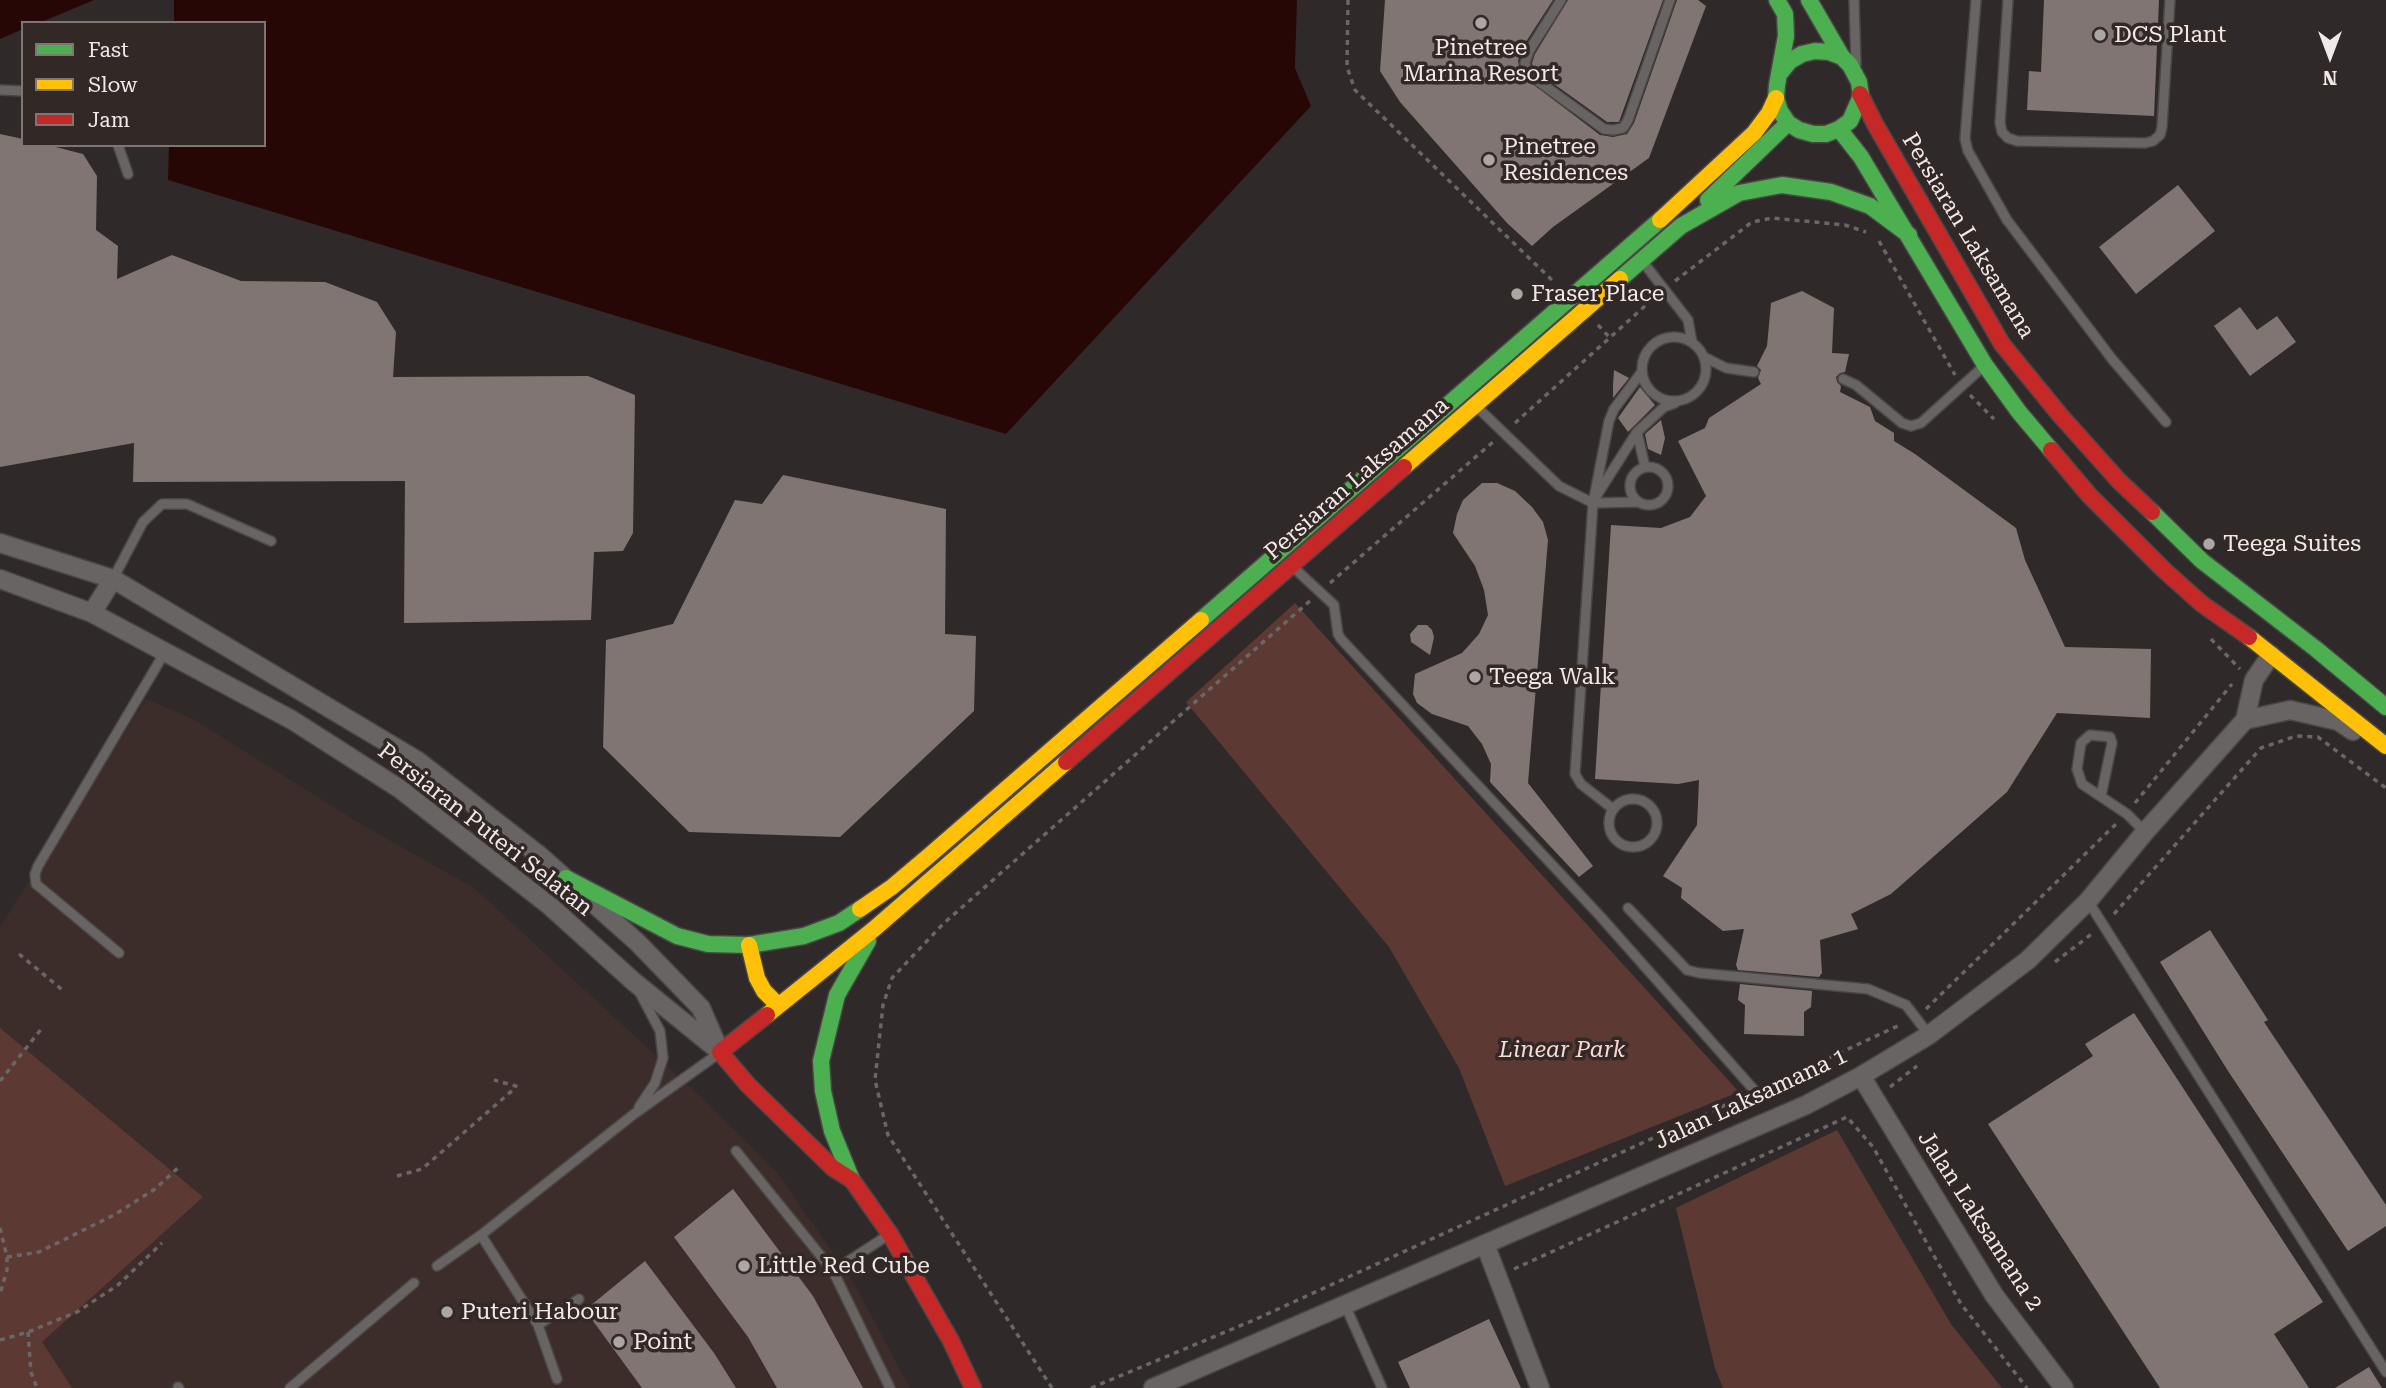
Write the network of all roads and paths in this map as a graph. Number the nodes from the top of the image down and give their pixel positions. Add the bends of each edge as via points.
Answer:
1 (1348, 0) edge
2 (1561, 0) edge
3 (1670, 0) edge
4 (1777, 0) edge
5 (1809, 0) edge
6 (1854, 0) edge
7 (1976, 0) edge
8 (2008, 0) edge
9 (2170, 0) edge
10 (1842, 57) junction
11 (1781, 72) junction
12 (1857, 75) junction
13 (0, 90) edge
14 (21, 91) edge
15 (1860, 93) junction
16 (1776, 98) junction
17 (1788, 122) junction
18 (1839, 129) junction
19 (119, 147) edge
20 (128, 174) dead end
21 (1681, 226) junction
22 (1909, 235) junction
23 (1642, 261) junction
24 (1664, 289) junction
25 (1571, 298) junction
26 (1584, 311) junction
27 (1611, 339) junction
28 (1692, 342) junction
29 (1704, 357) junction
30 (1985, 365) junction
31 (1754, 372) dead end
32 (1641, 373) junction
33 (1843, 379) dead end
34 (1962, 386) junction
35 (1687, 399) junction
36 (1476, 405) junction
37 (2166, 422) dead end
38 (1637, 432) junction
39 (1503, 433) junction
40 (1645, 467) junction
41 (1638, 502) junction
42 (1593, 503) junction
43 (271, 541) dead end
44 (0, 543) edge
45 (1292, 566) junction
46 (0, 579) edge
47 (113, 579) junction
48 (1320, 593) junction
49 (92, 613) junction
50 (2267, 650) junction
51 (165, 652) junction
52 (2243, 672) dead end
53 (2234, 682) dead end
54 (2386, 707) edge
55 (2245, 720) junction
56 (2386, 746) edge
57 (2386, 753) edge
58 (2386, 788) edge
59 (2101, 796) junction
60 (1613, 810) junction
61 (2127, 814) junction
62 (2145, 832) junction
63 (566, 878) junction
64 (2088, 901) junction
65 (1628, 908) dead end
66 (2103, 926) junction
67 (874, 929) junction
68 (749, 945) junction
69 (118, 953) dead end
70 (19, 954) dead end
71 (2049, 967) dead end
72 (633, 981) junction
73 (65, 992) dead end
74 (778, 1005) junction
75 (1918, 1017) junction
76 (42, 1028) dead end
77 (1929, 1035) junction
78 (720, 1052) junction
79 (1917, 1066) dead end
80 (1861, 1076) junction
81 (494, 1080) dead end
82 (0, 1081) edge
83 (1755, 1091) junction
84 (1874, 1099) junction
85 (634, 1114) junction
86 (736, 1151) dead end
87 (180, 1166) dead end
88 (397, 1176) dead end
89 (852, 1180) junction
90 (0, 1228) edge
91 (890, 1234) junction
92 (481, 1235) junction
93 (162, 1243) dead end
94 (1485, 1244) junction
95 (7, 1257) junction
96 (438, 1266) dead end
97 (833, 1271) junction
98 (1496, 1277) junction
99 (414, 1283) dead end
100 (0, 1294) edge
101 (579, 1299) dead end
102 (1345, 1305) junction
103 (538, 1325) junction
104 (28, 1332) junction
105 (0, 1339) edge
106 (2386, 1372) edge
107 (557, 1379) dead end
108 (37, 1388) edge
109 (290, 1388) edge
110 (890, 1388) edge
111 (973, 1388) edge
112 (1052, 1388) edge
113 (1091, 1388) edge
114 (1153, 1388) edge
115 (1382, 1388) edge
116 (1540, 1388) edge
117 (2027, 1388) edge
118 (2064, 1388) edge

1 - 25 path via 1347,67 1355,90
2 - 3 lane via 1529,51 1527,73 1605,129 1613,130 1623,128 1628,120
4 - 11 street via 1786,25
5 - 10 street
6 - 12 lane
7 - 37 lane via 1965,139 1968,151 2007,220
8 - 9 lane via 2002,132 2017,141 2145,143 2160,135 2162,127
10 - 11 street via 1829,52 1802,54
10 - 12 street
11 - 16 street
12 - 15 street
13 - 14 lane
15 - 18 street via 1857,109
15 - 54 street, Persiaran Laksamana via 2002,344 2060,415 2119,481 2202,561
16 - 17 street
16 - 25 street via 1754,133
17 - 18 street via 1813,134
17 - 21 street
18 - 22 street, Persiaran Laksamana
19 - 20 lane
21 - 22 street, Persiaran Laksamana via 1740,193 1782,185 1831,192 1870,206
21 - 23 street, Persiaran Laksamana
22 - 30 street, Persiaran Laksamana
23 - 24 lane
23 - 26 street, Persiaran Laksamana
24 - 27 path
24 - 28 lane via 1688,320
24 - 34 path via 1752,222 1772,218 1845,225 1876,235
25 - 68 street via 892,887 839,923 804,936
26 - 27 path
26 - 36 street, Persiaran Laksamana
27 - 39 path
28 - 29 lane
28 - 32 lane via 1674,337 1656,342 1645,354
29 - 31 lane via 1726,368
29 - 35 lane via 1706,377
30 - 34 lane
30 - 50 street, Persiaran Laksamana via 2089,495 2202,604
32 - 35 lane via 1658,397
32 - 42 lane via 1609,421
33 - 34 lane via 1911,426 1921,423
35 - 38 lane via 1664,407
36 - 39 lane
36 - 45 street, Persiaran Laksamana
38 - 40 lane
38 - 42 lane
39 - 42 lane via 1552,481
39 - 48 path
40 - 41 lane via 1630,479 1630,492
40 - 41 lane via 1662,472 1668,489 1657,504
41 - 42 lane
42 - 60 lane via 1575,774
43 - 47 lane via 187,504 162,504 143,522
44 - 47 street, Persiaran Puteri Selatan
45 - 48 lane
45 - 67 street, Persiaran Laksamana
46 - 49 street, Persiaran Puteri Selatan
47 - 49 street
47 - 63 street, Persiaran Puteri Selatan via 418,761
48 - 83 lane via 1334,605 1341,639 1591,905
48 - 112 path via 943,924 892,978 883,1005 875,1080 888,1135
49 - 51 street, Persiaran Puteri Selatan
50 - 52 path
50 - 55 street
50 - 56 street, Persiaran Laksamana
51 - 69 lane via 35,874 36,884
51 - 72 street, Persiaran Puteri Selatan via 292,720 400,789 550,906
53 - 61 path
55 - 57 street via 2290,710 2338,721
55 - 62 street, Jalan Laksamana 1
58 - 66 path via 2318,737 2296,736 2261,748
59 - 59 lane via 2078,778 2081,743 2090,735 2110,737 2112,743
59 - 61 lane
60 - 60 lane via 1627,800 1644,801 1656,813 1653,837 1640,846 1623,845 1611,834
61 - 62 lane
61 - 75 path
62 - 64 street, Jalan Laksamana 1
63 - 68 street via 677,936 708,944
63 - 78 street, Persiaran Puteri Selatan via 701,1008
64 - 66 lane
64 - 77 street, Jalan Laksamana 1 via 2028,961
65 - 75 lane via 1687,970 1868,989 1898,1000
66 - 71 path
66 - 106 lane
67 - 74 street, Persiaran Laksamana
67 - 89 street via 837,995 821,1061 832,1131
68 - 74 street via 757,978
70 - 73 path
72 - 78 street, Persiaran Puteri Selatan
72 - 85 lane via 663,1045 661,1070
74 - 78 street, Persiaran Laksamana
75 - 77 lane
75 - 83 path
76 - 82 path
77 - 80 street, Jalan Laksamana 1
78 - 85 lane
78 - 89 street, Persiaran Puteri Selatan via 833,1168
79 - 84 path
80 - 84 street, Jalan Laksamana 2
80 - 94 street, Jalan Laksamana 1 via 1806,1105
81 - 88 path via 516,1086 422,1169
83 - 113 path via 1254,1320
84 - 118 street, Jalan Laksamana 2 via 1994,1295
85 - 92 lane
86 - 97 lane
87 - 95 path via 155,1189 104,1220 39,1252
89 - 91 street, Persiaran Puteri Selatan
90 - 95 path
91 - 97 lane
91 - 111 street, Persiaran Puteri Selatan
92 - 96 lane
92 - 103 lane
93 - 104 path via 100,1298
94 - 98 street
94 - 102 street, Jalan Laksamana 1
95 - 100 path
97 - 110 lane
98 - 116 street
98 - 117 path via 1847,1117 1874,1147 1961,1304
99 - 109 lane
101 - 103 lane
102 - 114 street, Jalan Laksamana 1
102 - 115 lane
103 - 107 lane
104 - 105 path
104 - 108 path

